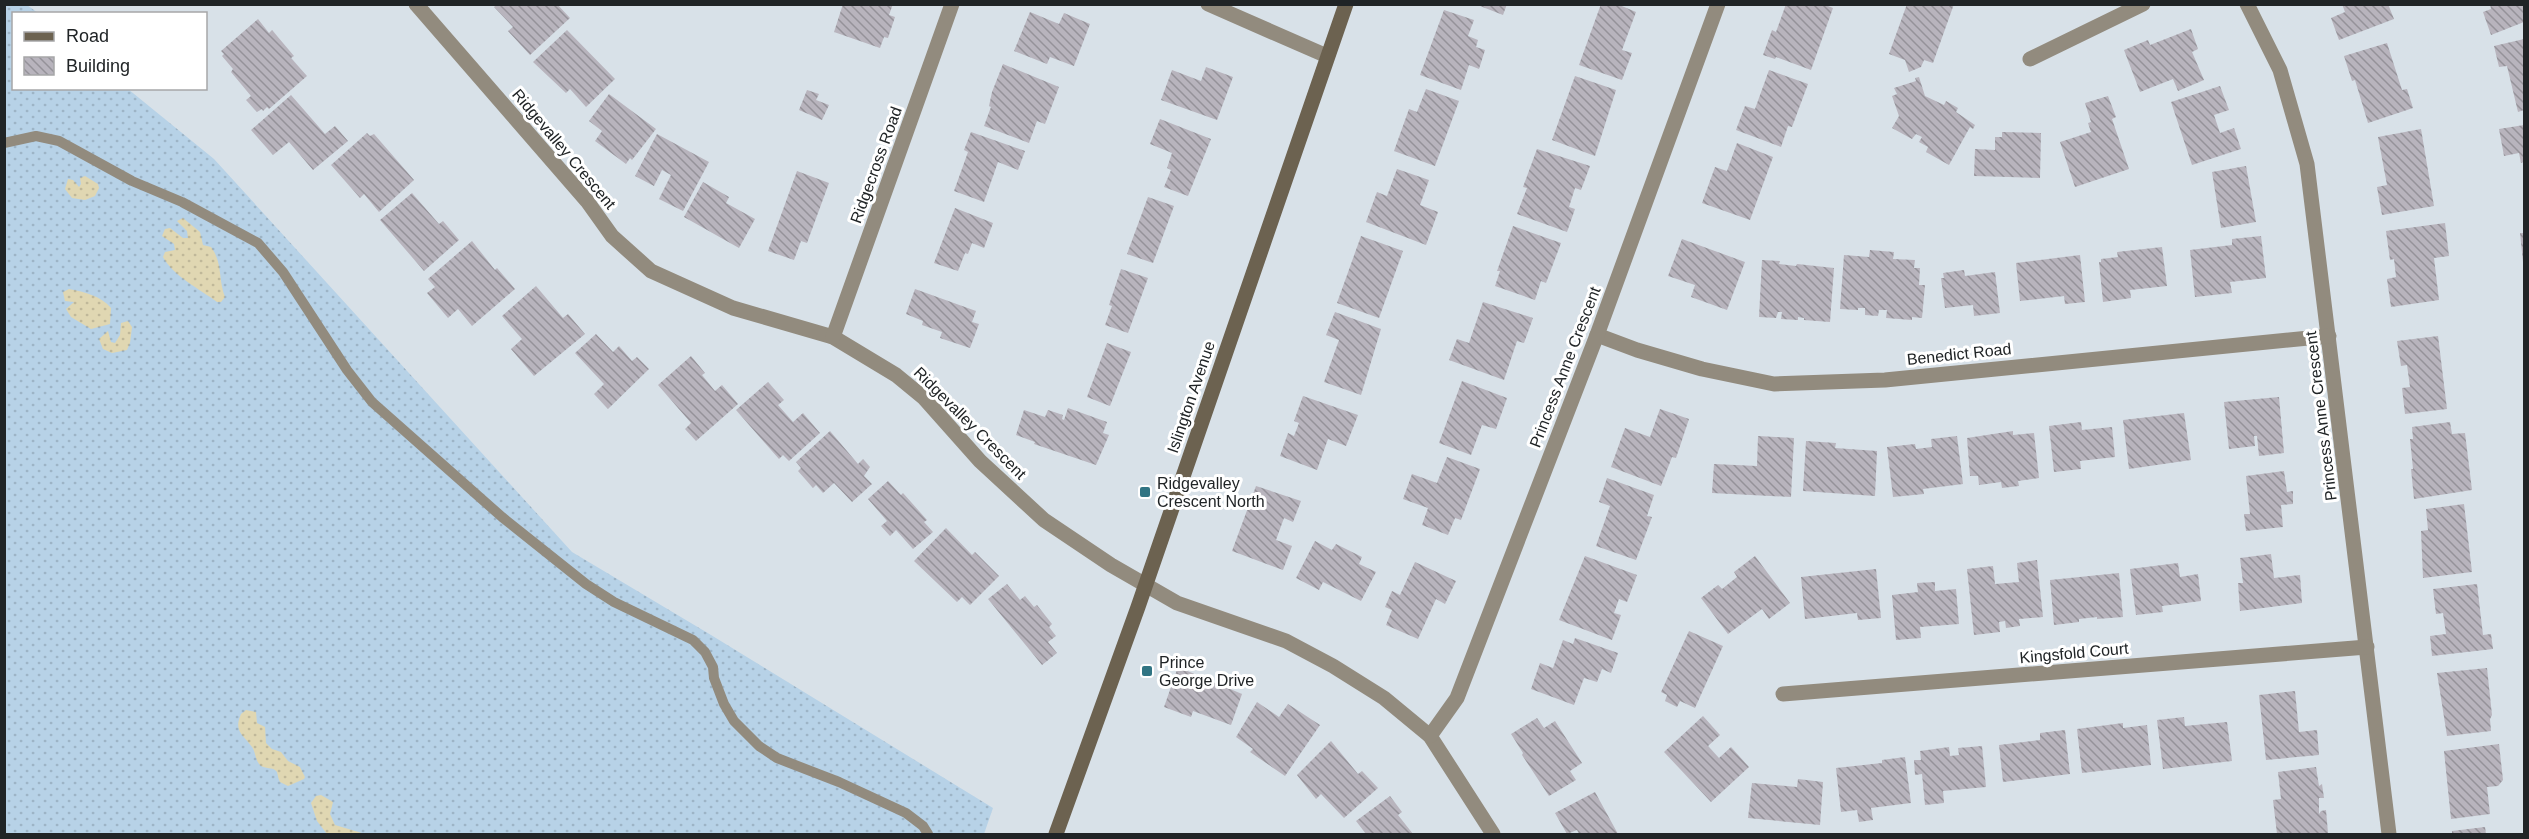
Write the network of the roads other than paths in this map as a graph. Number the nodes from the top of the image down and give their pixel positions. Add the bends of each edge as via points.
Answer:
1 (416, 4) edge
2 (952, 4) edge
3 (1208, 4) edge
4 (1346, 4) edge
5 (1718, 4) edge
6 (2143, 4) edge
7 (2247, 4) edge
8 (1327, 56) junction
9 (2030, 59) dead end
10 (4, 143) edge
11 (1597, 335) junction
12 (2329, 336) junction
13 (833, 337) junction
14 (1146, 585) junction
15 (2367, 647) junction
16 (1783, 694) dead end
17 (1430, 736) junction
18 (928, 834) edge
19 (1056, 834) edge
20 (1493, 834) edge
21 (2389, 834) edge

1 - 13 street, Ridgevalley Crescent via 588,201 612,236 651,271 733,308
2 - 13 street, Ridgecross Road
3 - 8 street
4 - 8 main road, Islington Avenue
5 - 11 street, Princess Anne Crescent
6 - 9 street
7 - 12 street, Princess Anne Crescent via 2280,70 2307,164
8 - 14 main road, Islington Avenue
10 - 18 lane via 36,136 60,141 258,243 283,272 372,402 502,517 586,584 693,640 713,667 724,704 734,721 759,746 777,758 906,813
11 - 12 street, Benedict Road via 1702,369 1774,384 1884,380
11 - 17 street, Princess Anne Crescent via 1457,698
12 - 15 street, Princess Anne Crescent
13 - 14 street, Ridgevalley Crescent via 896,375 924,398 980,461 1044,519
14 - 17 street via 1182,605 1286,640 1384,698
14 - 19 main road, Islington Avenue
15 - 16 street, Kingsfold Court
15 - 21 street, Princess Anne Crescent
17 - 20 street

